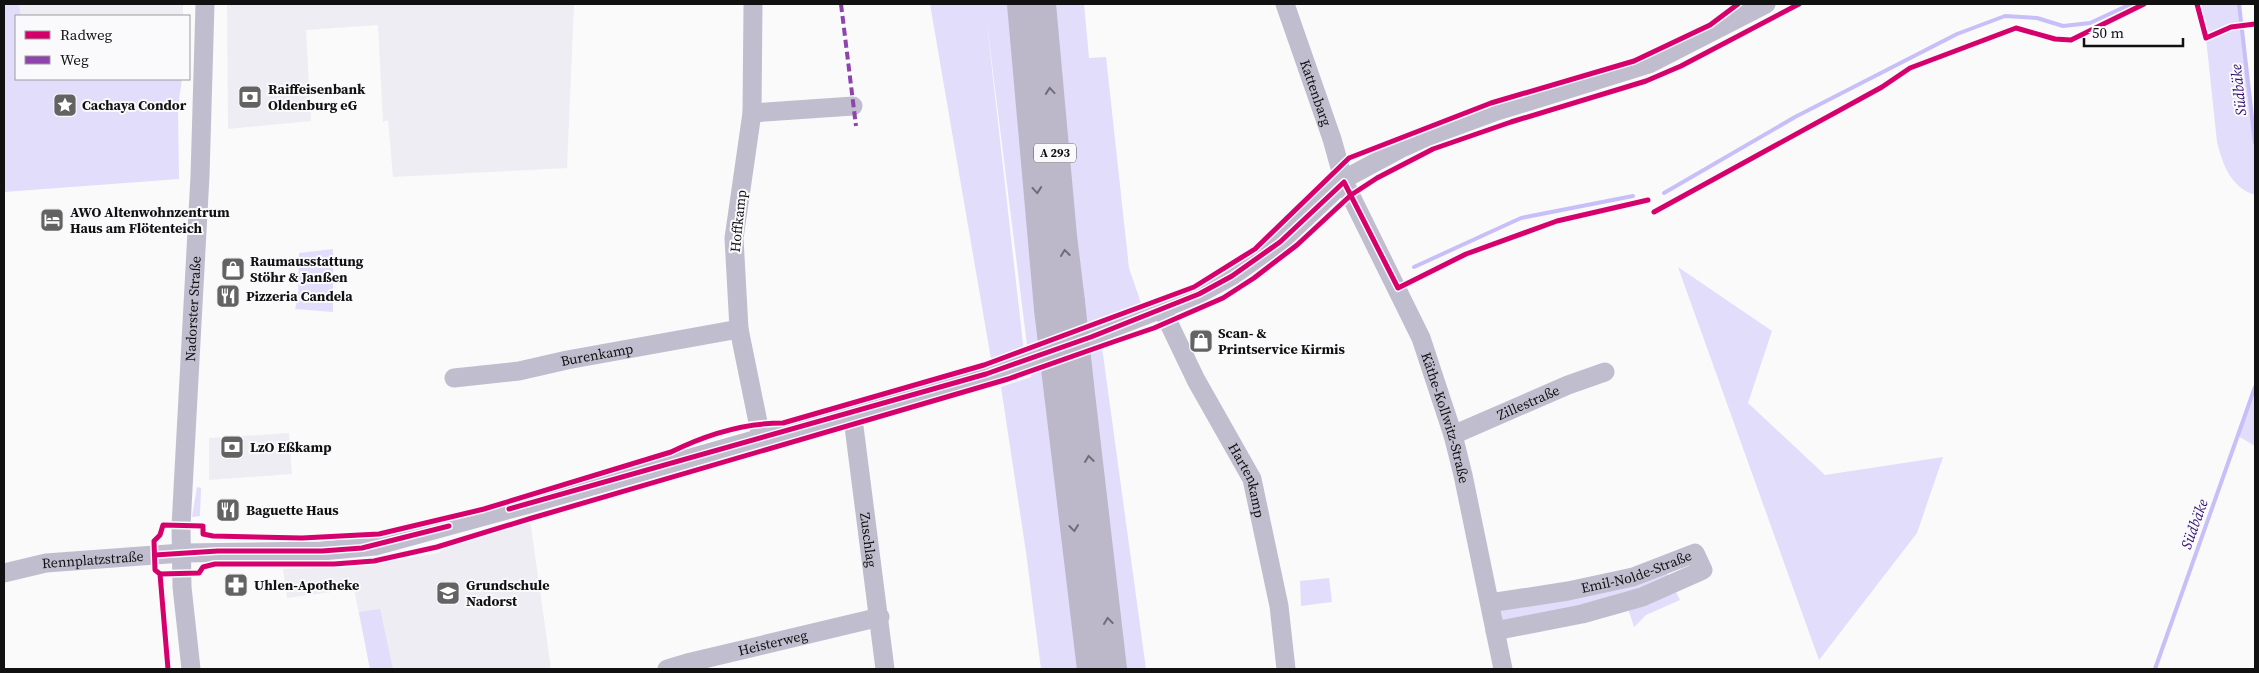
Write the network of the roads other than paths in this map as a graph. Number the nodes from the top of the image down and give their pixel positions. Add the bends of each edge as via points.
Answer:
1 (205, 4) edge
2 (754, 4) edge
3 (1021, 4) edge
4 (1042, 4) edge
5 (1285, 4) edge
6 (1766, 4) edge
7 (853, 106) dead end
8 (752, 113) junction
9 (1344, 182) junction
10 (1060, 305) junction
11 (1162, 309) junction
12 (739, 329) junction
13 (1605, 372) dead end
14 (454, 378) dead end
15 (1069, 389) junction
16 (852, 411) junction
17 (1452, 435) junction
18 (761, 437) junction
19 (182, 553) junction
20 (4, 573) edge
21 (1490, 603) junction
22 (880, 617) junction
23 (1495, 631) junction
24 (191, 669) edge
25 (667, 669) edge
26 (886, 669) edge
27 (1091, 669) edge
28 (1114, 669) edge
29 (1286, 669) edge
30 (1503, 669) edge

1 - 19 street, Nadorster Straße
2 - 8 street, Hoffkamp
3 -> 10 highway, A 293
10 -> 4 highway, A 293 via 1063,236
5 - 9 street, Kattenbarg via 1330,130
6 - 9 street, Rennplatzstraße via 1649,64 1426,136 1372,163
7 - 8 street
8 - 12 street, Hoffkamp via 734,238
9 - 11 street, Rennplatzstraße via 1280,242 1232,276
9 - 17 street, Käthe-Kollwitz-Straße via 1421,338
10 - 15 highway, A 293, bridge
11 - 16 street, Rennplatzstraße via 1011,367
11 - 29 street, Hartenkamp via 1196,380 1252,479 1279,606
12 - 14 street, Burenkamp via 519,371
12 - 18 street, Hoffkamp
13 - 17 street, Zillestraße
15 -> 27 highway, A 293
28 -> 15 highway, A 293
16 - 18 street, Rennplatzstraße
16 - 22 street, Zuschlag
17 - 21 street, Käthe-Kollwitz-Straße
18 - 19 street, Rennplatzstraße via 375,546
19 - 20 street, Rennplatzstraße via 46,564
19 - 24 street, Nadorster Straße via 182,588
21 - 23 street, Käthe-Kollwitz-Straße
21 - 23 street, Emil-Nolde-Straße via 1633,577 1695,553 1703,570 1642,598
22 - 25 street, Heisterweg
22 - 26 street, Zuschlag
23 - 30 street, Käthe-Kollwitz-Straße

